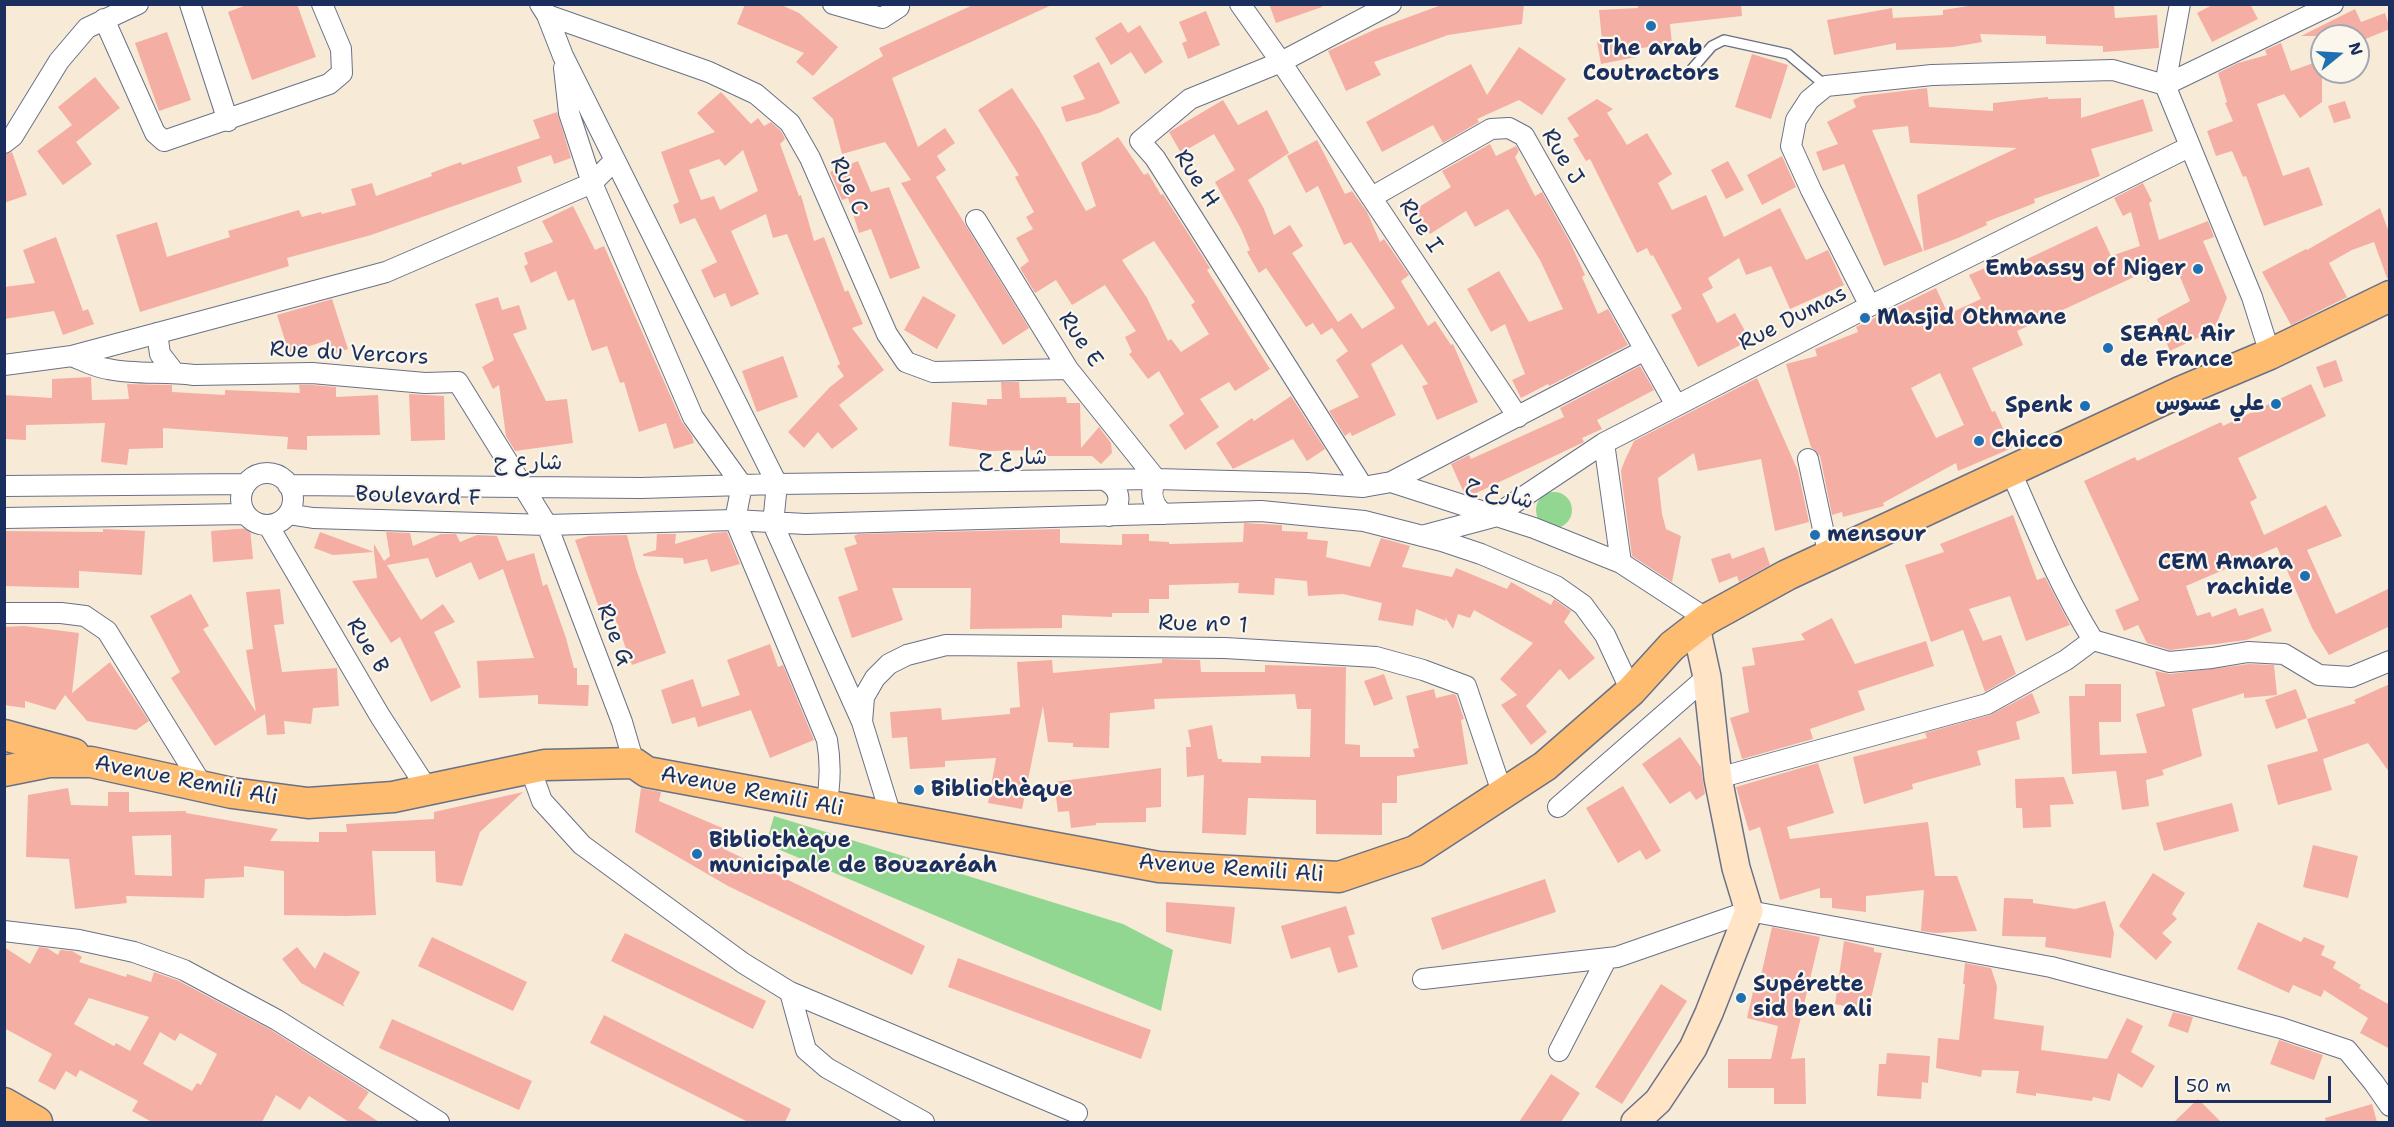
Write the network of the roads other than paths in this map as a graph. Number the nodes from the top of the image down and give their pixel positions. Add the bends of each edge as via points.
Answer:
1 (138, 4) edge
2 (190, 4) edge
3 (322, 4) edge
4 (832, 4) edge
5 (1240, 4) edge
6 (1391, 4) edge
7 (2180, 4) edge
8 (2333, 4) edge
9 (900, 5) edge
10 (543, 10) edge
11 (104, 19) junction
12 (563, 56) junction
13 (1281, 62) junction
14 (1692, 69) dead end
15 (2165, 85) junction
16 (1826, 86) junction
17 (228, 121) junction
18 (4, 143) edge
19 (2189, 147) junction
20 (615, 160) junction
21 (592, 183) junction
22 (1372, 197) junction
23 (976, 220) dead end
24 (2390, 296) edge
25 (1870, 306) junction
26 (157, 333) junction
27 (1646, 350) junction
28 (2270, 354) junction
29 (72, 356) junction
30 (4, 365) edge
31 (1068, 369) junction
32 (174, 372) junction
33 (1676, 405) junction
34 (1518, 417) junction
35 (1604, 443) junction
36 (1808, 459) dead end
37 (2011, 472) junction
38 (1156, 479) junction
39 (1106, 481) junction
40 (1391, 482) junction
41 (245, 484) junction
42 (777, 484) junction
43 (288, 485) junction
44 (742, 485) junction
45 (4, 486) edge
46 (523, 487) junction
47 (1364, 487) junction
48 (245, 514) junction
49 (288, 514) junction
50 (1164, 514) junction
51 (1109, 516) junction
52 (1493, 517) junction
53 (4, 518) edge
54 (735, 520) junction
55 (773, 524) junction
56 (268, 525) junction
57 (547, 525) junction
58 (1422, 536) junction
59 (1829, 557) junction
60 (1621, 563) junction
61 (4, 613) edge
62 (1702, 623) junction
63 (2093, 640) junction
64 (2390, 661) edge
65 (1707, 677) junction
66 (1631, 691) junction
67 (862, 722) junction
68 (4, 735) edge
69 (634, 763) junction
70 (109, 765) junction
71 (530, 768) junction
72 (4, 771) edge
73 (1718, 778) junction
74 (204, 788) junction
75 (428, 790) junction
76 (1503, 795) junction
77 (826, 806) junction
78 (1558, 807) dead end
79 (892, 819) junction
80 (1749, 911) junction
81 (4, 931) edge
82 (1607, 958) junction
83 (1423, 978) dead end
84 (790, 992) junction
85 (1559, 1051) dead end
86 (4, 1103) edge
87 (2390, 1106) edge
88 (1077, 1113) dead end
89 (38, 1122) edge
90 (439, 1122) edge
91 (924, 1122) edge
92 (1635, 1122) edge

1 - 11 street
2 - 17 street
3 - 17 street via 341,49 342,73 330,84
4 - 9 street via 882,18
5 - 13 street, Rue I
6 - 13 street, Rue H
7 - 15 street
8 - 15 street
10 - 12 street
10 - 31 street, Rue C via 709,72 756,94 790,123 810,158 888,334 906,362 933,372
11 - 17 street via 154,133 164,141
11 - 18 street via 87,28 59,61 13,136
12 - 20 street
12 - 21 street via 569,113
13 - 22 street, Rue I
13 - 47 street, Rue H via 1190,99 1140,141 1155,158
14 - 16 lane via 1712,46 1724,40 1788,54
15 - 16 street via 2113,70 1932,75
15 - 19 street
16 - 25 street via 1809,100 1796,120 1791,146
19 - 25 street, Rue Dumas
19 - 28 street via 2252,297
20 - 21 street
20 - 42 street
21 - 26 street via 386,272
21 - 44 street via 693,417
22 - 27 street, Rue J via 1491,129 1509,128 1524,136
22 - 34 street, Rue I
23 - 31 street, Rue E
24 - 28 main road, Avenue Remili Ali
25 - 33 street, Rue Dumas
26 - 29 street
26 - 32 street via 160,354
27 - 33 street, Rue J
27 - 34 street
28 - 37 main road, Avenue Remili Ali
29 - 30 street
29 - 32 street, Rue du Vercors via 110,370
31 - 38 street, Rue E
32 - 46 street, Rue du Vercors via 459,382
33 - 35 street, Rue Dumas
34 - 40 street
35 - 52 street, Rue Dumas
35 - 60 street
36 - 59 street
37 - 59 main road, Avenue Remili Ali
37 - 63 street via 2056,573
38 - 39 street, شارع ح
38 - 47 street, شارع ح
38 - 50 street via 1152,496
39 - 42 street, شارع ح
39 - 51 street via 1116,489 1119,501
40 - 47 street, شارع ح
40 - 52 street, شارع ح
41 - 43 street via 267,472
41 - 45 street
41 - 48 street via 240,501
42 - 44 street, شارع ح
42 - 55 street
43 - 46 street, شارع ح
43 - 49 street via 293,501
44 - 46 street, شارع ح
44 - 54 street
46 - 57 street, Rue du Vercors
48 - 53 street
48 - 56 street
49 - 56 street
49 - 57 street, Boulevard F
50 - 51 street, Boulevard F
50 - 58 street, Boulevard F via 1262,511 1324,516 1364,520
51 - 55 street, Boulevard F
52 - 58 street, Rue Dumas
52 - 60 street, شارع ح via 1534,528
54 - 55 street, Boulevard F
54 - 57 street, Boulevard F
54 - 77 street via 827,740 831,781
55 - 67 street
56 - 75 street, Rue B
57 - 69 street, Rue G
58 - 66 street, Boulevard F via 1481,554 1556,586 1583,605 1605,635
59 - 62 main road, Avenue Remili Ali
60 - 62 street, شارع ح
61 - 74 street via 85,616 106,631
62 - 65 street
62 - 66 main road, Avenue Remili Ali via 1672,645
63 - 64 street via 2169,662 2248,652 2284,654 2319,675 2351,677
63 - 73 street via 2066,660 1987,704
65 - 73 street
65 - 78 street
66 - 76 main road, Avenue Remili Ali via 1545,766
67 - 76 street, Rue n° 1 via 864,697 889,664 946,645 1225,648 1376,657 1467,686
67 - 79 street
68 - 70 main road
69 - 71 main road, Avenue Remili Ali
69 - 77 main road, Avenue Remili Ali via 647,772
70 - 72 main road, Avenue Remili Ali via 49,762
70 - 74 main road, Avenue Remili Ali
71 - 75 main road, Avenue Remili Ali
71 - 84 street via 542,801 582,845 743,963
73 - 80 street
74 - 75 main road, Avenue Remili Ali via 308,803 356,801
76 - 79 main road, Avenue Remili Ali via 1415,851 1339,877 1160,867
77 - 79 main road, Avenue Remili Ali
80 - 82 street
80 - 87 street via 2051,967 2281,1028 2347,1050
80 - 92 street via 1693,1048 1658,1101
81 - 90 street via 112,947 184,970 277,1020
82 - 83 street
82 - 85 street
84 - 88 street
84 - 91 street via 806,1050 827,1068
86 - 89 main road

